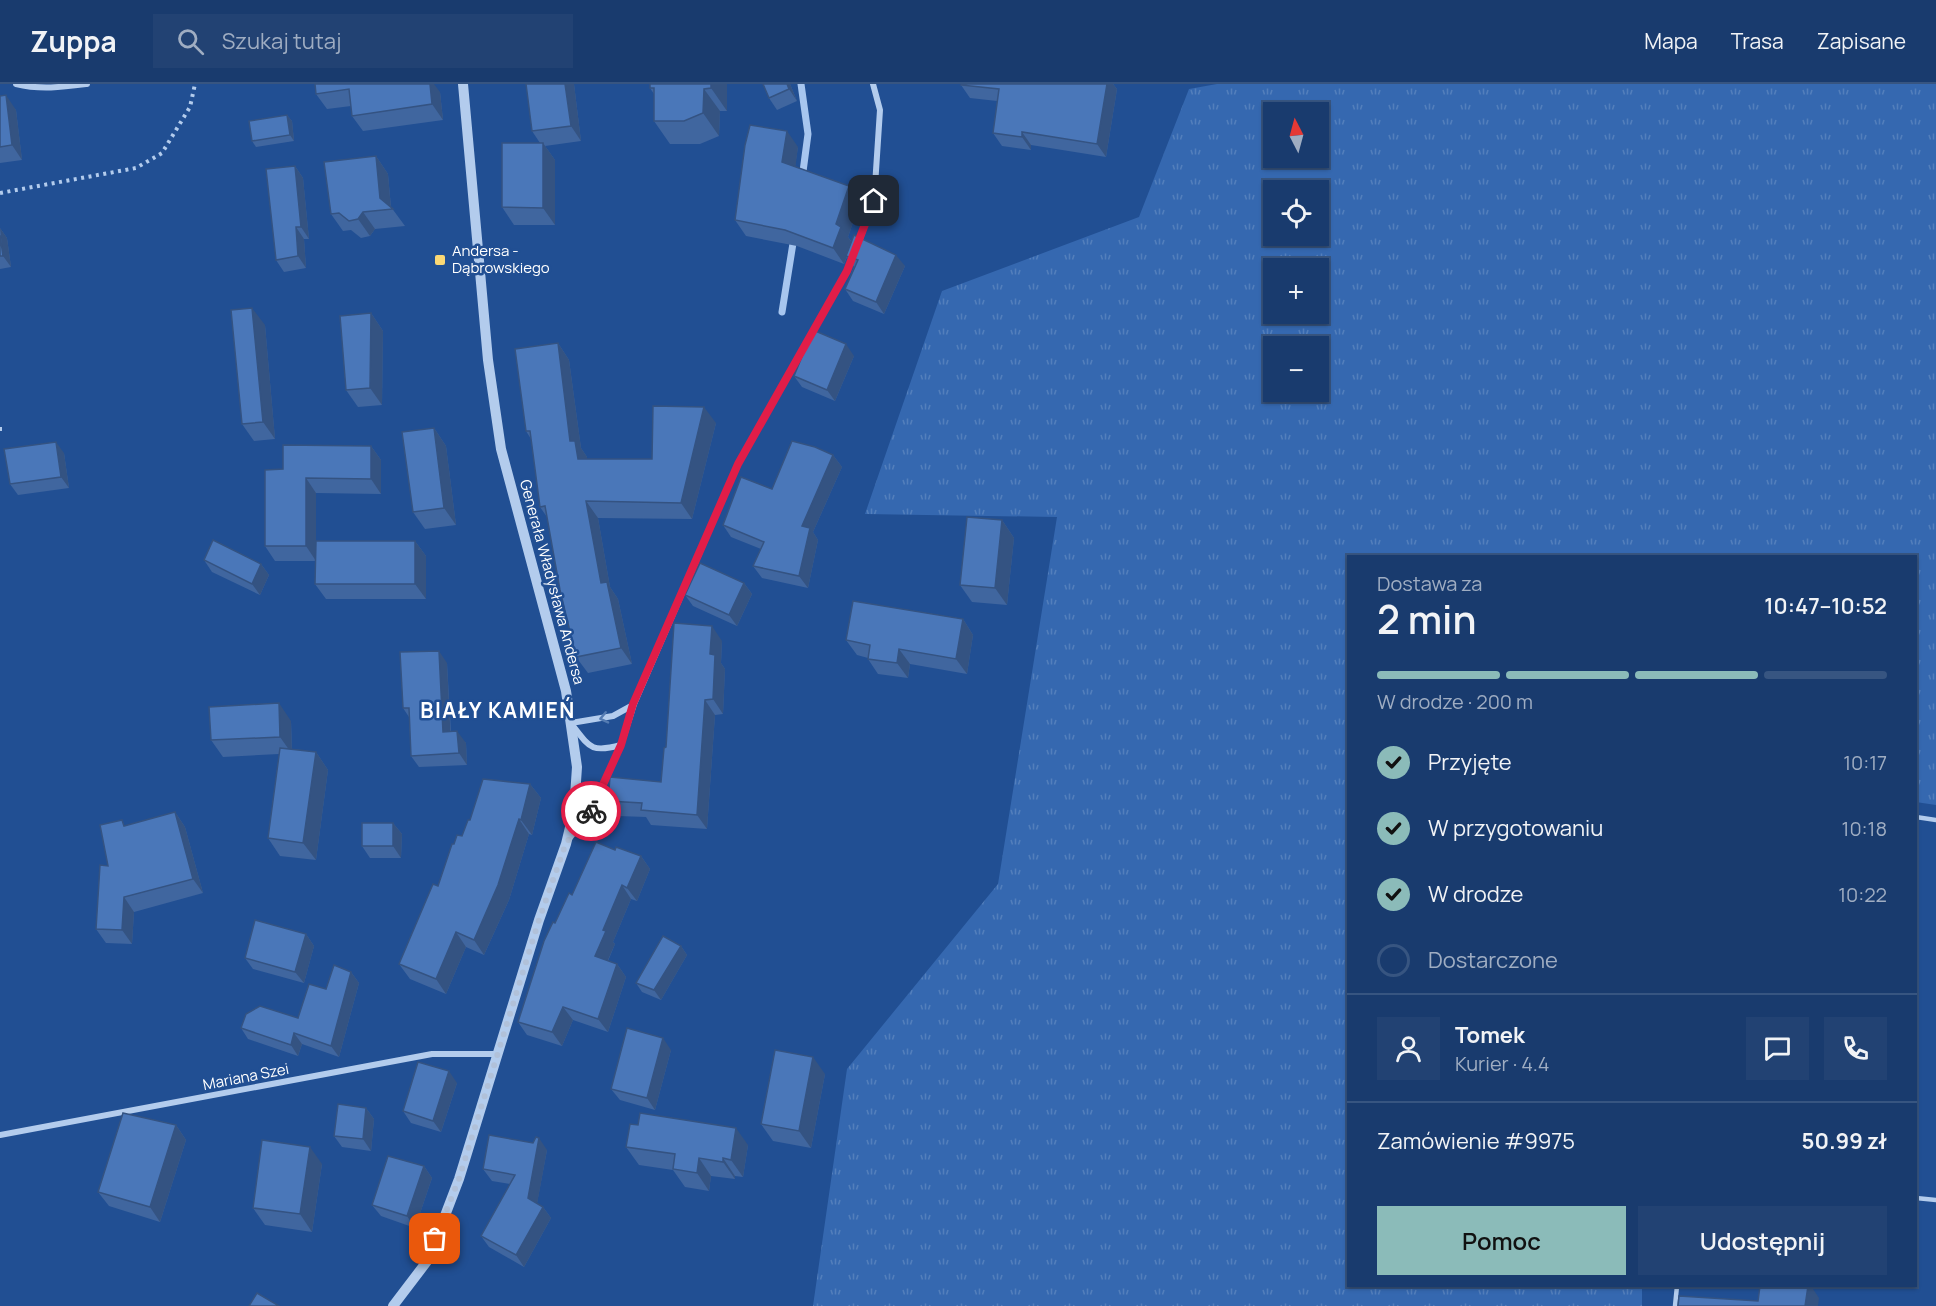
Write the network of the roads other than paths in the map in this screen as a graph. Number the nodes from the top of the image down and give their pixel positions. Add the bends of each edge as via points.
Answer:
1 (16, 84) edge
2 (87, 84) edge
3 (463, 84) edge
4 (873, 84) edge
5 (633, 704) junction
6 (571, 723) junction
7 (621, 745) junction
8 (1917, 817) edge
9 (1936, 820) edge
10 (566, 843) junction
11 (497, 1054) junction
12 (0, 1135) edge
13 (1917, 1198) edge
14 (1936, 1200) edge
15 (1677, 1287) edge
16 (393, 1306) edge
17 (1675, 1306) edge

1 - 2 street via 52,88
3 - 6 street, Generała Władysława Andersa via 488,360 501,449 566,691
4 - 5 street via 880,110 874,201 847,271 738,464
5 -> 6 street via 613,716
5 - 7 street
6 - 7 street via 589,746 598,750
6 - 10 street, Generała Władysława Andersa via 577,767 574,811
7 - 10 street via 592,810
8 - 9 lane
10 - 11 street, Generała Władysława Andersa
11 - 12 street, Mariana Szei via 432,1054
11 - 16 street, Generała Władysława Andersa via 459,1179 428,1260
13 - 14 lane
15 - 17 lane

